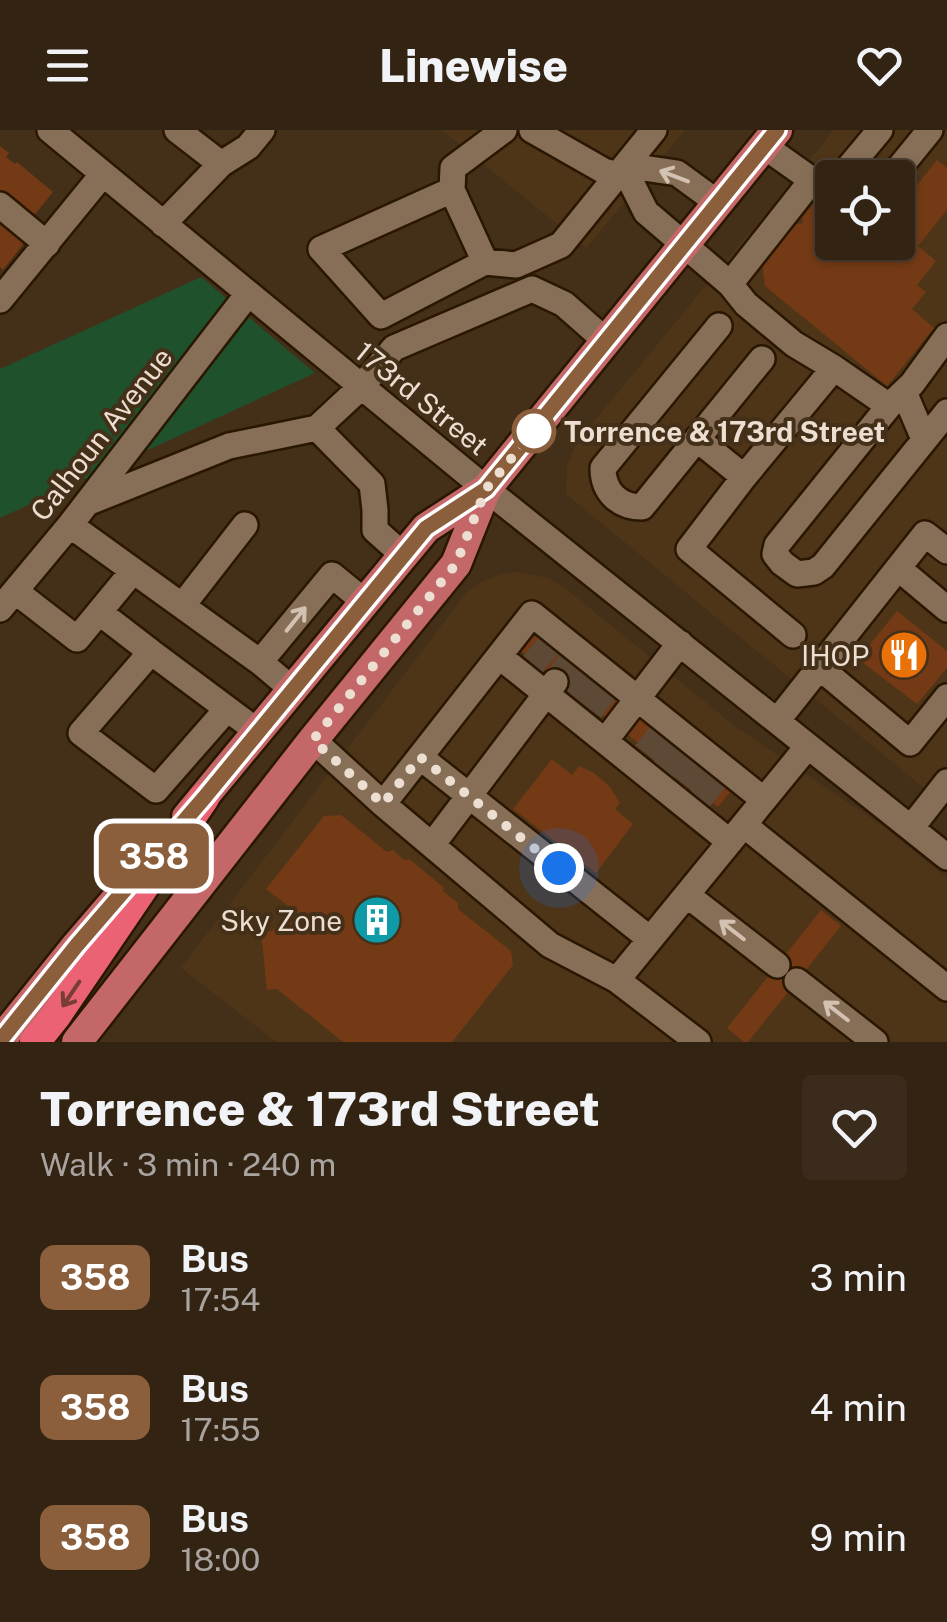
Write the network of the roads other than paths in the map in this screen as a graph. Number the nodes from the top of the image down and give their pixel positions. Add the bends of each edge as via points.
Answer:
1 (50, 130) edge
2 (178, 130) edge
3 (262, 130) edge
4 (532, 130) edge
5 (654, 130) edge
6 (880, 130) edge
7 (930, 130) edge
8 (488, 134) edge
9 (771, 138) edge
10 (568, 139) edge
11 (947, 142) edge
12 (853, 160) edge
13 (905, 160) edge
14 (221, 164) junction
15 (103, 174) junction
16 (815, 174) edge
17 (623, 176) junction
18 (452, 190) junction
19 (815, 200) edge
20 (718, 203) junction
21 (0, 205) edge
22 (163, 224) junction
23 (47, 244) junction
24 (683, 246) junction
25 (485, 262) junction
26 (730, 284) junction
27 (248, 294) junction
28 (0, 300) edge
29 (719, 326) dead end
30 (947, 336) edge
31 (606, 341) junction
32 (762, 359) dead end
33 (834, 368) junction
34 (361, 387) junction
35 (896, 399) junction
36 (947, 412) edge
37 (317, 428) junction
38 (696, 439) junction
39 (924, 440) junction
40 (744, 477) junction
41 (486, 489) junction
42 (87, 502) junction
43 (70, 525) junction
44 (244, 525) dead end
45 (947, 551) edge
46 (404, 555) junction
47 (898, 568) junction
48 (133, 571) junction
49 (8, 600) edge
50 (365, 602) junction
51 (182, 606) junction
52 (947, 609) edge
53 (99, 612) junction
54 (793, 635) dead end
55 (680, 643) junction
56 (151, 652) junction
57 (499, 656) junction
58 (260, 662) junction
59 (819, 668) junction
60 (577, 679) junction
61 (292, 689) junction
62 (947, 697) edge
63 (638, 698) junction
64 (227, 709) junction
65 (777, 721) junction
66 (257, 732) junction
67 (313, 740) junction
68 (605, 741) junction
69 (808, 746) junction
70 (420, 757) junction
71 (680, 766) junction
72 (947, 782) edge
73 (468, 797) junction
74 (204, 798) junction
75 (764, 800) junction
76 (383, 804) junction
77 (912, 828) junction
78 (737, 834) junction
79 (432, 845) junction
80 (946, 852) edge
81 (688, 895) junction
82 (650, 939) junction
83 (617, 980) junction
84 (947, 988) edge
85 (0, 1041) edge
86 (35, 1042) edge
87 (77, 1042) edge
88 (698, 1042) edge
89 (875, 1042) edge

1 - 15 street, 173rd Street
2 - 14 street
3 - 14 street
4 - 10 street
5 - 17 street
6 - 12 street
7 - 11 street
7 - 13 street
8 - 18 street via 453,168
9 - 16 street
9 - 20 main road
10 - 17 street via 604,171
14 - 22 street
15 - 22 street, 173rd Street
15 - 23 street
20 -> 17 street via 677,172 637,167
17 - 24 street via 646,212
17 - 25 street via 561,245 516,265
18 - 25 street
18 - 25 street via 321,249 381,316
19 - 26 street
20 - 24 main road
21 - 23 street
22 - 27 street, 173rd Street
23 - 28 street
24 - 26 street
24 - 31 main road
26 - 33 street via 794,344
27 - 34 street, 173rd Street
27 - 42 street, Calhoun Avenue
29 - 38 street via 602,468 606,488 625,505 642,507
30 - 35 street
31 - 34 street via 564,304 532,289 394,348
31 - 41 main road
32 - 38 street
33 - 35 street
33 - 40 street
34 - 37 street
34 - 41 street, 173rd Street
35 - 39 street
35 - 39 street via 778,545 782,563 797,574 823,566
36 - 39 street
37 - 42 street via 229,446
37 - 46 street via 372,484 374,530
38 - 40 street
40 - 54 street via 689,549
41 - 46 main road via 426,528
41 - 55 street, 173rd Street
41 - 67 main road via 456,564
42 - 43 street, Calhoun Avenue
43 - 48 street
43 - 49 street, Calhoun Avenue
44 - 51 street
45 - 47 street via 926,534
46 - 50 main road
47 - 52 street
47 - 59 street
48 - 51 street
48 - 53 street
49 - 53 street via 76,639
58 -> 50 street via 332,575
50 - 61 main road
51 - 58 street
53 - 56 street
55 - 63 street
55 - 65 street, 173rd Street
56 - 64 street
56 - 64 street via 81,733 156,790
57 - 60 street via 528,670
57 - 60 street via 532,614
57 - 70 street
58 - 61 street
59 - 62 street via 910,743
59 - 65 street
60 - 63 street
60 - 68 street
60 - 73 street
61 - 66 main road
63 - 68 street
63 - 71 street
64 - 66 street
65 - 69 street, 173rd Street
66 - 74 main road
67 - 76 street
67 - 87 main road
68 - 71 street
69 - 75 street
69 - 77 street, 173rd Street
70 - 73 street
70 - 76 street
71 - 75 street
71 - 78 street
72 - 77 street
73 - 79 street
73 - 82 street
74 - 85 main road
74 -> 86 highway
75 - 78 street
76 - 79 street
77 - 80 street, 173rd Street
78 - 81 street
78 - 84 street
79 - 83 street via 550,944
81 - 82 street
89 -> 81 street
82 - 83 street
83 - 88 street

